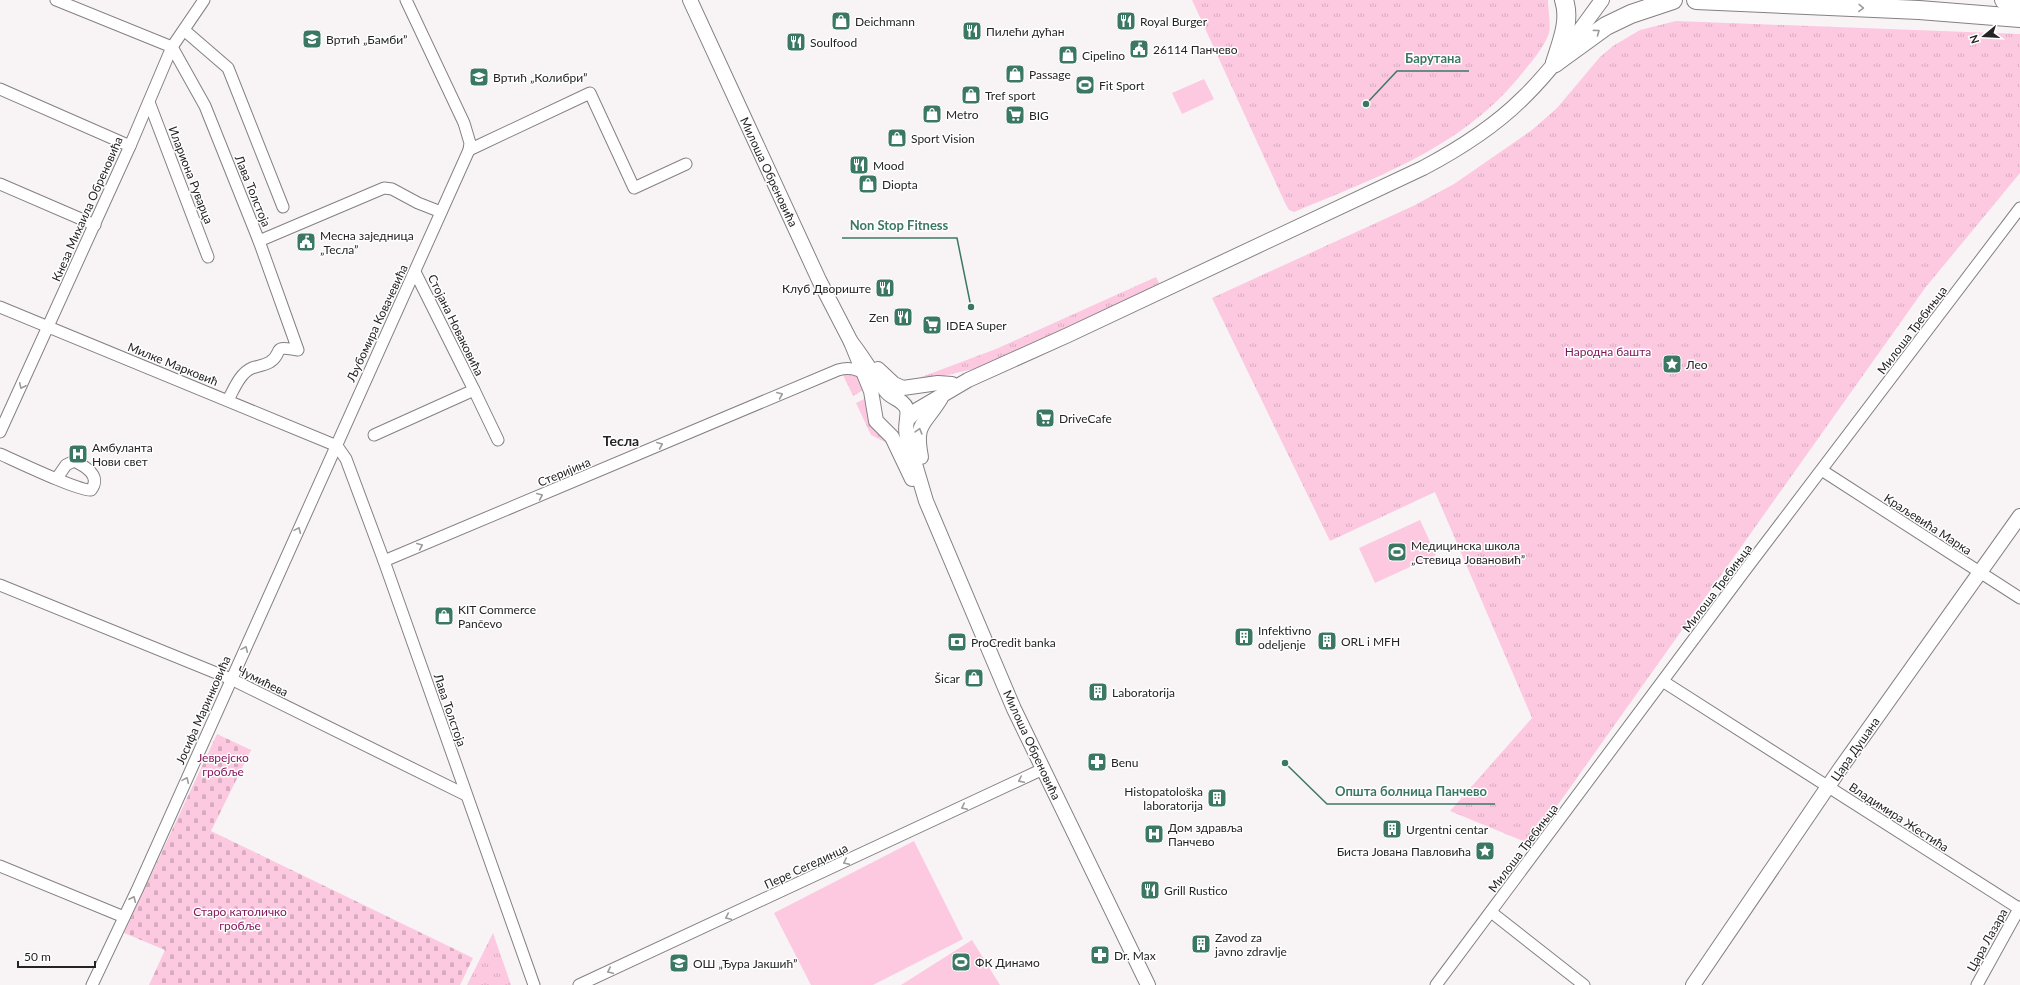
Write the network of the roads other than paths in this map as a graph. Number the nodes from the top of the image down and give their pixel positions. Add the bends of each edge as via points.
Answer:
1 (56, 0) edge
2 (204, 0) edge
3 (406, 0) edge
4 (690, 0) edge
5 (1564, 0) edge
6 (1602, 0) edge
7 (1673, 0) edge
8 (1696, 0) edge
9 (2004, 0) edge
10 (2020, 1) edge
11 (2020, 18) edge
12 (184, 30) junction
13 (172, 48) junction
14 (1555, 63) junction
15 (0, 89) edge
16 (149, 102) junction
17 (130, 146) junction
18 (470, 150) junction
19 (686, 164) dead end
20 (0, 184) edge
21 (283, 206) dead end
22 (2020, 208) edge
23 (441, 212) junction
24 (95, 225) junction
25 (259, 242) junction
26 (208, 257) dead end
27 (415, 272) junction
28 (0, 307) edge
29 (48, 328) junction
30 (851, 342) junction
31 (863, 358) junction
32 (864, 374) junction
33 (968, 380) junction
34 (952, 384) junction
35 (474, 390) junction
36 (943, 395) junction
37 (896, 398) junction
38 (228, 400) junction
39 (875, 410) junction
40 (906, 422) junction
41 (885, 429) junction
42 (0, 432) edge
43 (374, 435) dead end
44 (498, 440) dead end
45 (337, 446) junction
46 (0, 454) edge
47 (1823, 471) junction
48 (57, 478) dead end
49 (921, 483) junction
50 (926, 501) junction
51 (2020, 516) edge
52 (384, 561) junction
53 (1980, 572) junction
54 (0, 584) edge
55 (2020, 598) edge
56 (231, 679) junction
57 (1664, 682) junction
58 (1043, 769) junction
59 (1828, 787) junction
60 (466, 795) junction
61 (0, 866) edge
62 (2020, 908) edge
63 (1491, 912) junction
64 (124, 916) junction
65 (1439, 984) edge
66 (92, 985) edge
67 (534, 985) edge
68 (579, 985) edge
69 (1148, 985) edge
70 (1584, 985) edge
71 (1693, 985) edge
72 (1977, 985) edge

1 - 13 street
2 - 12 street, Кнеза Михаила Обреновића
3 - 18 street via 464,123
4 - 30 street, Милоша Обреновића via 819,280
5 - 14 main road via 1567,15 1565,32
6 - 14 street
14 -> 7 main road via 1606,26
8 -> 11 main road via 1920,10
9 - 10 main road
12 - 13 street, Кнеза Михаила Обреновића
12 - 21 street via 228,68
13 - 16 street, Кнеза Михаила Обреновића
13 - 25 street, Лава Толстоја via 205,106
14 - 33 street via 1523,99 1498,120 1475,138 1423,168
15 - 17 street
16 - 17 street, Кнеза Михаила Обреновића
16 - 26 street, Илариона Руварца
17 - 24 street, Кнеза Михаила Обреновића
18 - 19 street via 590,93 634,188
18 - 23 street, Љубомира Ковачевића
20 - 24 street
22 - 47 street, Милоша Требињца
23 - 25 street via 392,189 384,188
23 - 27 street, Љубомира Ковачевића
24 - 29 street, Кнеза Михаила Обреновића
25 - 38 street, Лава Толстоја via 298,350 279,348 272,361 247,370
27 - 35 street, Стојана Новаковића
27 - 45 street, Љубомира Ковачевића
28 - 29 street, Милке Марковић
29 - 38 street, Милке Марковић
29 -> 42 street, Кнеза Михаила Обреновића
30 - 31 street
30 - 32 street
31 - 34 street via 894,384 903,388 938,383
31 - 37 street via 887,392
32 - 39 street
52 -> 32 street, Стеријина via 838,370 848,368
33 - 34 street
33 - 36 street
34 - 37 street via 910,397
35 - 43 street, Стојана Новаковића
35 - 44 street, Стојана Новаковића
36 - 40 street via 917,410
49 -> 36 street via 922,462 917,441 918,430
37 - 39 street via 882,400
37 - 40 street via 906,408
38 - 45 street, Милке Марковић
39 - 41 street via 876,421
40 - 41 street via 896,430
40 - 49 street via 907,437
41 - 50 street via 896,443
45 - 52 street, Лава Толстоја via 346,458
56 -> 45 street, Јосифа Маринковића
46 - 48 street
47 - 53 street, Краљевића Марка
47 - 57 street, Милоша Требињца via 1743,573
49 - 50 street
50 - 58 street, Милоша Обреновића via 1014,709
51 - 53 street, Цара Душана
52 - 60 street, Лава Толстоја
53 - 55 street, Краљевића Марка
53 - 59 street, Цара Душана
54 - 56 street, Чумићева
56 - 60 street, Чумићева
64 -> 56 street, Јосифа Маринковића
57 - 59 street, Владимира Жестића
57 - 63 street, Милоша Требињца
58 -> 68 street, Пере Сегединца
58 - 69 street, Милоша Обреновића
59 - 62 street, Владимира Жестића
59 - 71 street, Цара Душана
60 - 67 street, Лава Толстоја
61 - 64 street
62 - 72 street, Цара Лазара
63 - 65 street, Милоша Требињца
63 - 70 street
64 - 66 street, Јосифа Маринковића

